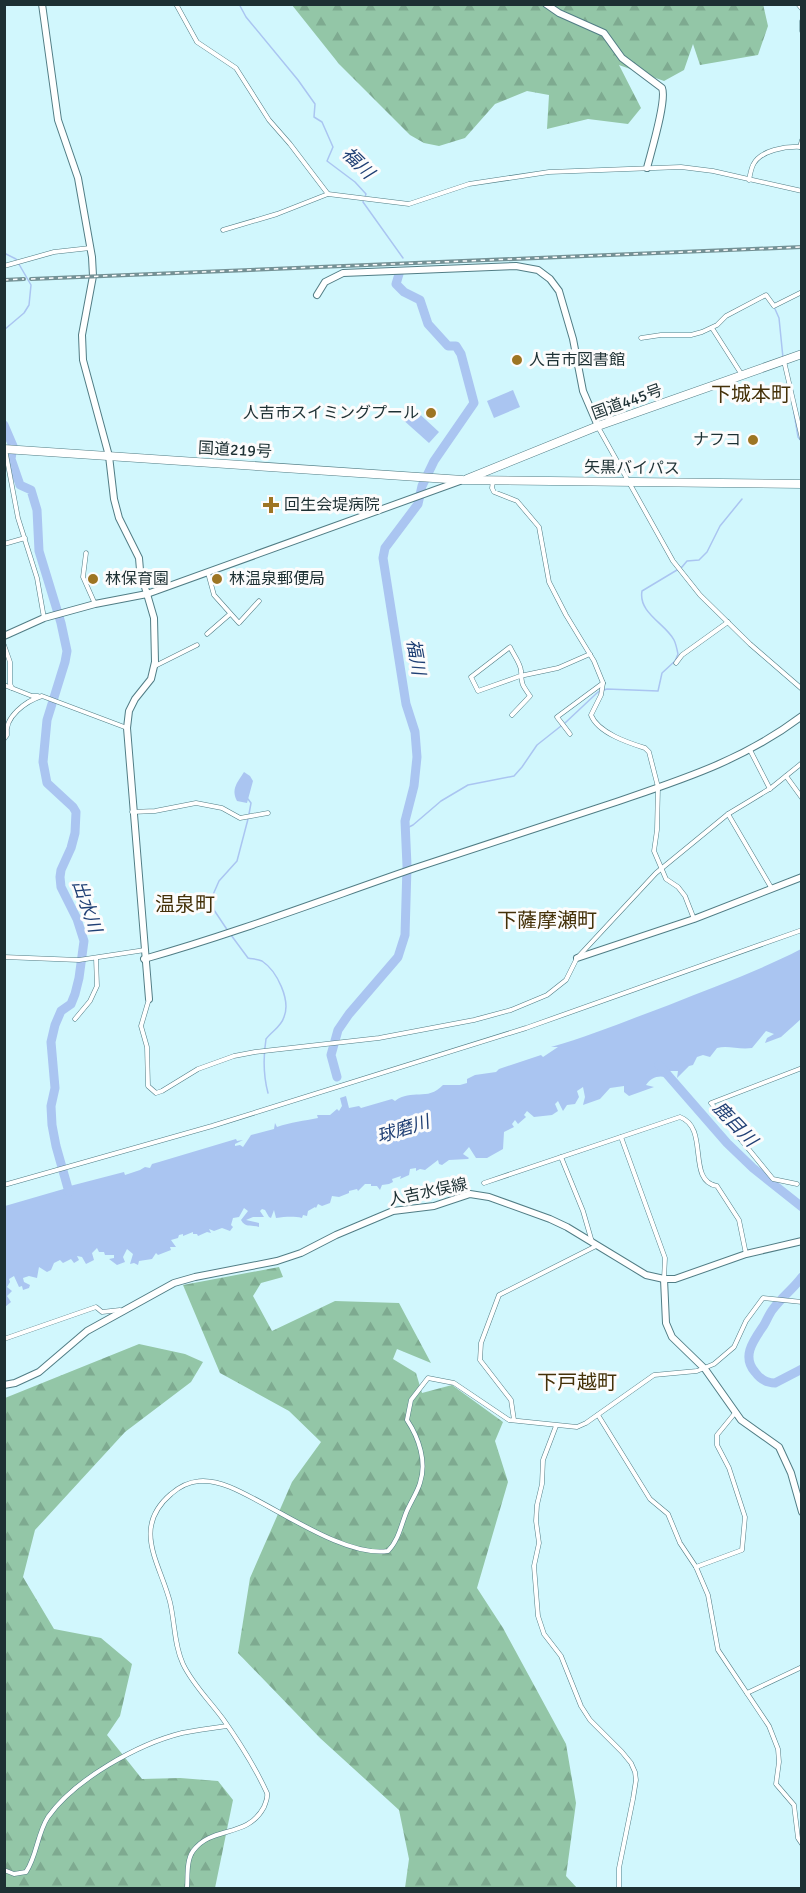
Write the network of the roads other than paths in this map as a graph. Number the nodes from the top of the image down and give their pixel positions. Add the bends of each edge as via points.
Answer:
1 (42, 4) edge
2 (176, 4) edge
3 (546, 4) edge
4 (798, 4) edge
5 (801, 9) edge
6 (801, 21) edge
7 (801, 31) edge
8 (801, 140) edge
9 (801, 147) edge
10 (647, 168) junction
11 (749, 180) junction
12 (801, 191) edge
13 (328, 194) junction
14 (223, 230) dead end
15 (90, 248) junction
16 (4, 266) edge
17 (801, 292) edge
18 (317, 295) dead end
19 (712, 328) junction
20 (641, 338) dead end
21 (801, 354) edge
22 (784, 361) junction
23 (742, 375) junction
24 (598, 426) junction
25 (801, 439) edge
26 (5, 448) edge
27 (109, 456) junction
28 (491, 469) junction
29 (434, 478) junction
30 (463, 480) junction
31 (493, 480) junction
32 (630, 482) junction
33 (801, 484) edge
34 (440, 487) junction
35 (25, 538) junction
36 (4, 544) edge
37 (86, 553) dead end
38 (207, 572) junction
39 (147, 594) junction
40 (259, 602) dead end
41 (94, 604) junction
42 (230, 614) junction
43 (44, 618) junction
44 (728, 622) junction
45 (207, 634) dead end
46 (4, 636) edge
47 (4, 645) edge
48 (197, 645) dead end
49 (590, 654) junction
50 (676, 663) dead end
51 (154, 666) junction
52 (520, 676) junction
53 (603, 683) junction
54 (4, 685) edge
55 (12, 688) junction
56 (801, 689) edge
57 (42, 696) junction
58 (512, 715) dead end
59 (801, 716) edge
60 (127, 728) junction
61 (570, 734) dead end
62 (4, 739) edge
63 (750, 750) junction
64 (801, 763) edge
65 (786, 776) junction
66 (658, 787) junction
67 (770, 789) junction
68 (801, 798) edge
69 (132, 812) junction
70 (268, 813) dead end
71 (728, 814) junction
72 (661, 868) junction
73 (801, 877) edge
74 (772, 889) junction
75 (694, 919) junction
76 (801, 930) edge
77 (145, 950) junction
78 (4, 957) edge
79 (96, 958) junction
80 (144, 958) junction
81 (577, 958) junction
82 (149, 999) joint
83 (75, 1019) dead end
84 (801, 1068) edge
85 (621, 1137) junction
86 (561, 1157) junction
87 (483, 1183) dead end
88 (798, 1184) dead end
89 (4, 1185) edge
90 (801, 1241) edge
91 (595, 1244) junction
92 (746, 1254) junction
93 (664, 1279) junction
94 (801, 1302) edge
95 (123, 1312) junction
96 (4, 1339) edge
97 (705, 1369) junction
98 (4, 1385) edge
99 (735, 1413) junction
100 (598, 1415) junction
101 (514, 1420) junction
102 (556, 1426) junction
103 (801, 1512) edge
104 (696, 1567) junction
105 (801, 1667) edge
106 (747, 1693) junction
107 (227, 1726) junction
108 (801, 1844) edge
109 (4, 1870) edge
110 (187, 1888) edge
111 (619, 1888) edge

1 - 15 street via 58,120 78,178
2 - 13 street via 197,42 236,68 269,120
3 - 10 street via 604,33 622,58 662,88 660,119
4 - 5 street
6 - 7 street
8 - 9 street
9 - 11 street via 789,146 763,154 753,164
10 - 11 street via 681,166
10 - 13 street via 512,177 469,184 409,204
11 - 12 street
13 - 14 street
15 - 16 street via 54,252
15 - 27 street via 93,276 82,352
17 - 19 street via 774,306 766,295
18 - 24 street via 325,282 343,273 516,266 538,270 555,284 563,298 584,391
19 - 20 street via 691,335
19 - 23 street
21 - 22 highway, 国道445号
22 - 23 highway, 国道445号
22 - 25 street
23 - 24 highway, 国道445号
24 - 28 highway, 国道445号
24 - 32 street
26 - 27 highway, 国道219号
26 - 35 street
27 - 29 highway, 国道219号
27 - 39 street via 119,518 140,558
28 - 30 highway, 国道445号
28 - 31 highway
29 - 30 highway, 国道219号
29 - 34 street
30 - 31 highway, 矢黒バイパス
30 - 34 street
31 - 32 highway, 矢黒バイパス
31 - 49 street via 494,492 517,501 539,527 549,582
32 - 33 highway, 矢黒バイパス
32 - 44 street via 679,570
34 - 38 street
35 - 36 street
35 - 43 street
37 - 41 street via 83,577
38 - 39 street
38 - 42 street via 214,596
39 - 41 street
39 - 51 street via 154,618
40 - 42 street via 239,623
41 - 43 street
42 - 45 street
43 - 46 street
44 - 50 street
44 - 56 street
47 - 55 street
48 - 51 street
49 - 52 street via 558,668
49 - 53 street
51 - 60 street via 151,679 129,711
52 - 52 street via 477,691 471,677 510,647
52 - 58 street via 530,696
53 - 61 street via 557,717
53 - 66 street via 591,715 593,721 649,752
54 - 55 street
55 - 57 street
57 - 60 street
57 - 62 street via 12,715
59 - 63 street
60 - 69 street
63 - 66 street via 684,780
63 - 67 street
64 - 65 street
65 - 67 street
65 - 68 street
66 - 72 street via 654,851
66 - 80 street
67 - 71 street
69 - 70 street via 196,803 222,808 240,818
69 - 77 street
71 - 72 street
71 - 74 street
72 - 75 street via 666,879 685,896
72 - 81 street
73 - 74 street
74 - 75 street
75 - 81 street
76 - 89 street via 517,1031 212,1126
77 - 79 street
77 - 80 street
78 - 79 street
79 - 83 street via 96,986
80 - 82 street
81 - 82 street via 559,988 522,1006 474,1020 379,1038 234,1056 198,1069 156,1093 148,1086 147,1047 141,1026
84 - 88 street via 711,1103 773,1179
85 - 86 street
85 - 92 street via 674,1118 685,1118 693,1130 705,1181 717,1186 739,1220
85 - 93 street via 665,1258
86 - 87 street
86 - 91 street
90 - 92 street
91 - 93 street, 人吉水俣線 via 646,1275
91 - 95 street, 人吉水俣線 via 550,1219 470,1194 434,1206 393,1211 277,1261 174,1283
91 - 101 street via 499,1295 481,1343 480,1360 511,1400
92 - 93 street via 675,1279
93 - 97 street via 668,1330
94 - 97 street via 763,1298 734,1347
95 - 96 street via 102,1312 96,1307
95 - 98 street, 人吉水俣線 via 87,1331 39,1372
97 - 99 street
97 - 100 street via 654,1375
99 - 103 street via 779,1446
99 - 104 street via 717,1435 717,1445 745,1517 742,1550
100 - 102 street via 581,1427
100 - 104 street via 650,1499 668,1514
101 - 102 street
101 - 107 street via 454,1383 428,1378 411,1400 407,1420 416,1434 423,1462 420,1485 388,1551 371,1551 331,1538 248,1495 211,1481 186,1483 169,1496 153,1519 154,1559 170,1600 183,1664
102 - 111 street via 543,1460 537,1505 539,1543 534,1566 538,1616 544,1634 561,1656 581,1706 631,1763 634,1772 636,1780 619,1868
104 - 106 street via 708,1595 718,1650
105 - 106 street
106 - 108 street via 769,1726 778,1749 776,1784 794,1805
107 - 109 street via 180,1734 98,1772 48,1817 26,1872 14,1874
107 - 110 street via 259,1777 268,1800 250,1824 200,1844 189,1861

